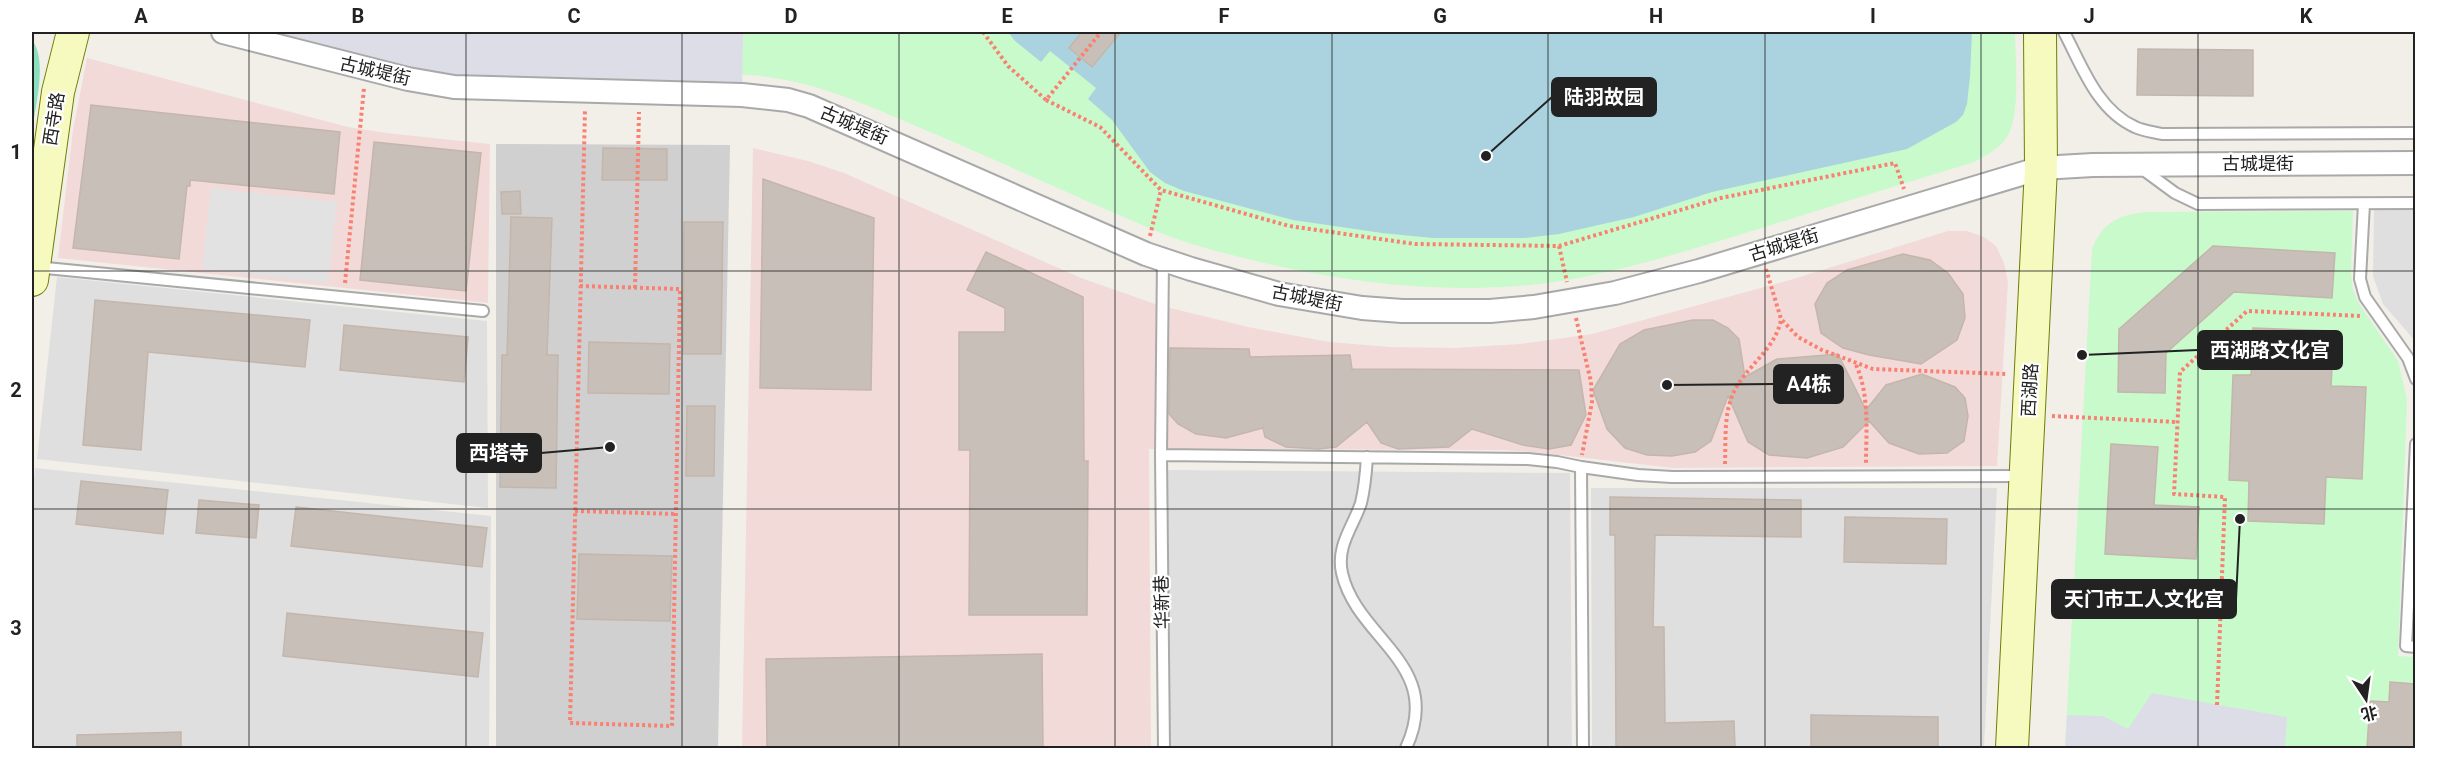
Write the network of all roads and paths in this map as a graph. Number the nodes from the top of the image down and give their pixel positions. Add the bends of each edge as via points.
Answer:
1 (73, 32) edge
2 (223, 32) edge
3 (982, 32) edge
4 (1101, 32) edge
5 (2040, 32) edge
6 (2063, 32) edge
7 (366, 69) junction
8 (585, 91) junction
9 (640, 92) junction
10 (1046, 100) junction
11 (2415, 133) edge
12 (2415, 163) edge
13 (2136, 164) junction
14 (2052, 167) junction
15 (1161, 190) junction
16 (2364, 204) junction
17 (2415, 204) edge
18 (1911, 206) junction
19 (1559, 246) junction
20 (1760, 252) junction
21 (1155, 257) junction
22 (33, 260) edge
23 (580, 286) junction
24 (634, 288) junction
25 (344, 297) junction
26 (1572, 301) junction
27 (483, 311) dead end
28 (2379, 317) junction
29 (1781, 319) junction
30 (1856, 364) junction
31 (2031, 374) junction
32 (2415, 379) edge
33 (2050, 416) junction
34 (2178, 423) junction
35 (2415, 444) edge
36 (1161, 455) junction
37 (1367, 457) junction
38 (1581, 467) junction
39 (1865, 476) junction
40 (2026, 476) junction
41 (1725, 477) junction
42 (575, 511) junction
43 (676, 514) junction
44 (2415, 647) edge
45 (2217, 705) dead end
46 (1164, 748) edge
47 (1406, 748) edge
48 (1583, 748) edge
49 (2012, 748) edge
50 (2034, 748) edge

1 - 22 main road, 西寺路 via 58,92
2 - 7 street, 古城堤街
3 - 10 path via 1008,66
4 - 10 path
5 - 14 main road, 西湖路
6 - 11 lane via 2094,89 2111,111 2135,127 2162,134
6 - 14 main road, 西湖路
7 - 8 street, 古城堤街 via 454,87
7 - 25 path
8 - 9 street, 古城堤街
8 - 23 path
9 - 21 street, 古城堤街 via 742,95 809,106
9 - 24 path
10 - 15 path via 1100,127
12 - 13 street, 古城堤街
13 - 14 street, 古城堤街
13 - 16 lane via 2175,193 2198,204
14 - 18 street, 古城堤街
14 - 31 main road, 西湖路
14 - 33 main road, 西湖路
15 - 19 path via 1289,226 1387,242
15 - 21 path
16 - 17 lane
16 - 28 lane via 2360,279 2365,297
18 - 19 path via 1894,163 1721,198
18 - 20 street, 古城堤街
19 - 26 path
20 - 26 street, 古城堤街 via 1656,283
20 - 29 path
21 - 26 street, 古城堤街 via 1279,294 1362,308 1490,311
21 - 36 lane, 华新巷
22 - 25 lane
23 - 24 path
23 - 42 path
24 - 43 path via 680,289
25 - 27 lane
26 - 38 path via 1593,402
28 - 32 lane via 2408,358
28 - 34 path via 2247,311 2180,372
29 - 30 path via 1798,337
29 - 41 path via 1778,332 1730,402
30 - 31 path via 1873,369
30 - 39 path via 1866,398
31 - 40 main road, 西湖路
33 - 34 path
33 - 50 main road, 西湖路
34 - 45 path via 2174,494 2225,497
35 - 44 lane via 2406,646
36 - 37 lane
36 - 46 lane, 华新巷
37 - 38 lane via 1528,459
37 - 47 lane via 1366,486 1341,552 1342,572 1351,597 1404,667 1413,686 1416,713
38 - 41 lane via 1638,475
38 - 48 lane
39 - 40 lane
39 - 41 lane
40 - 49 main road, 西湖路
42 - 43 path
42 - 43 path via 570,723 672,726

